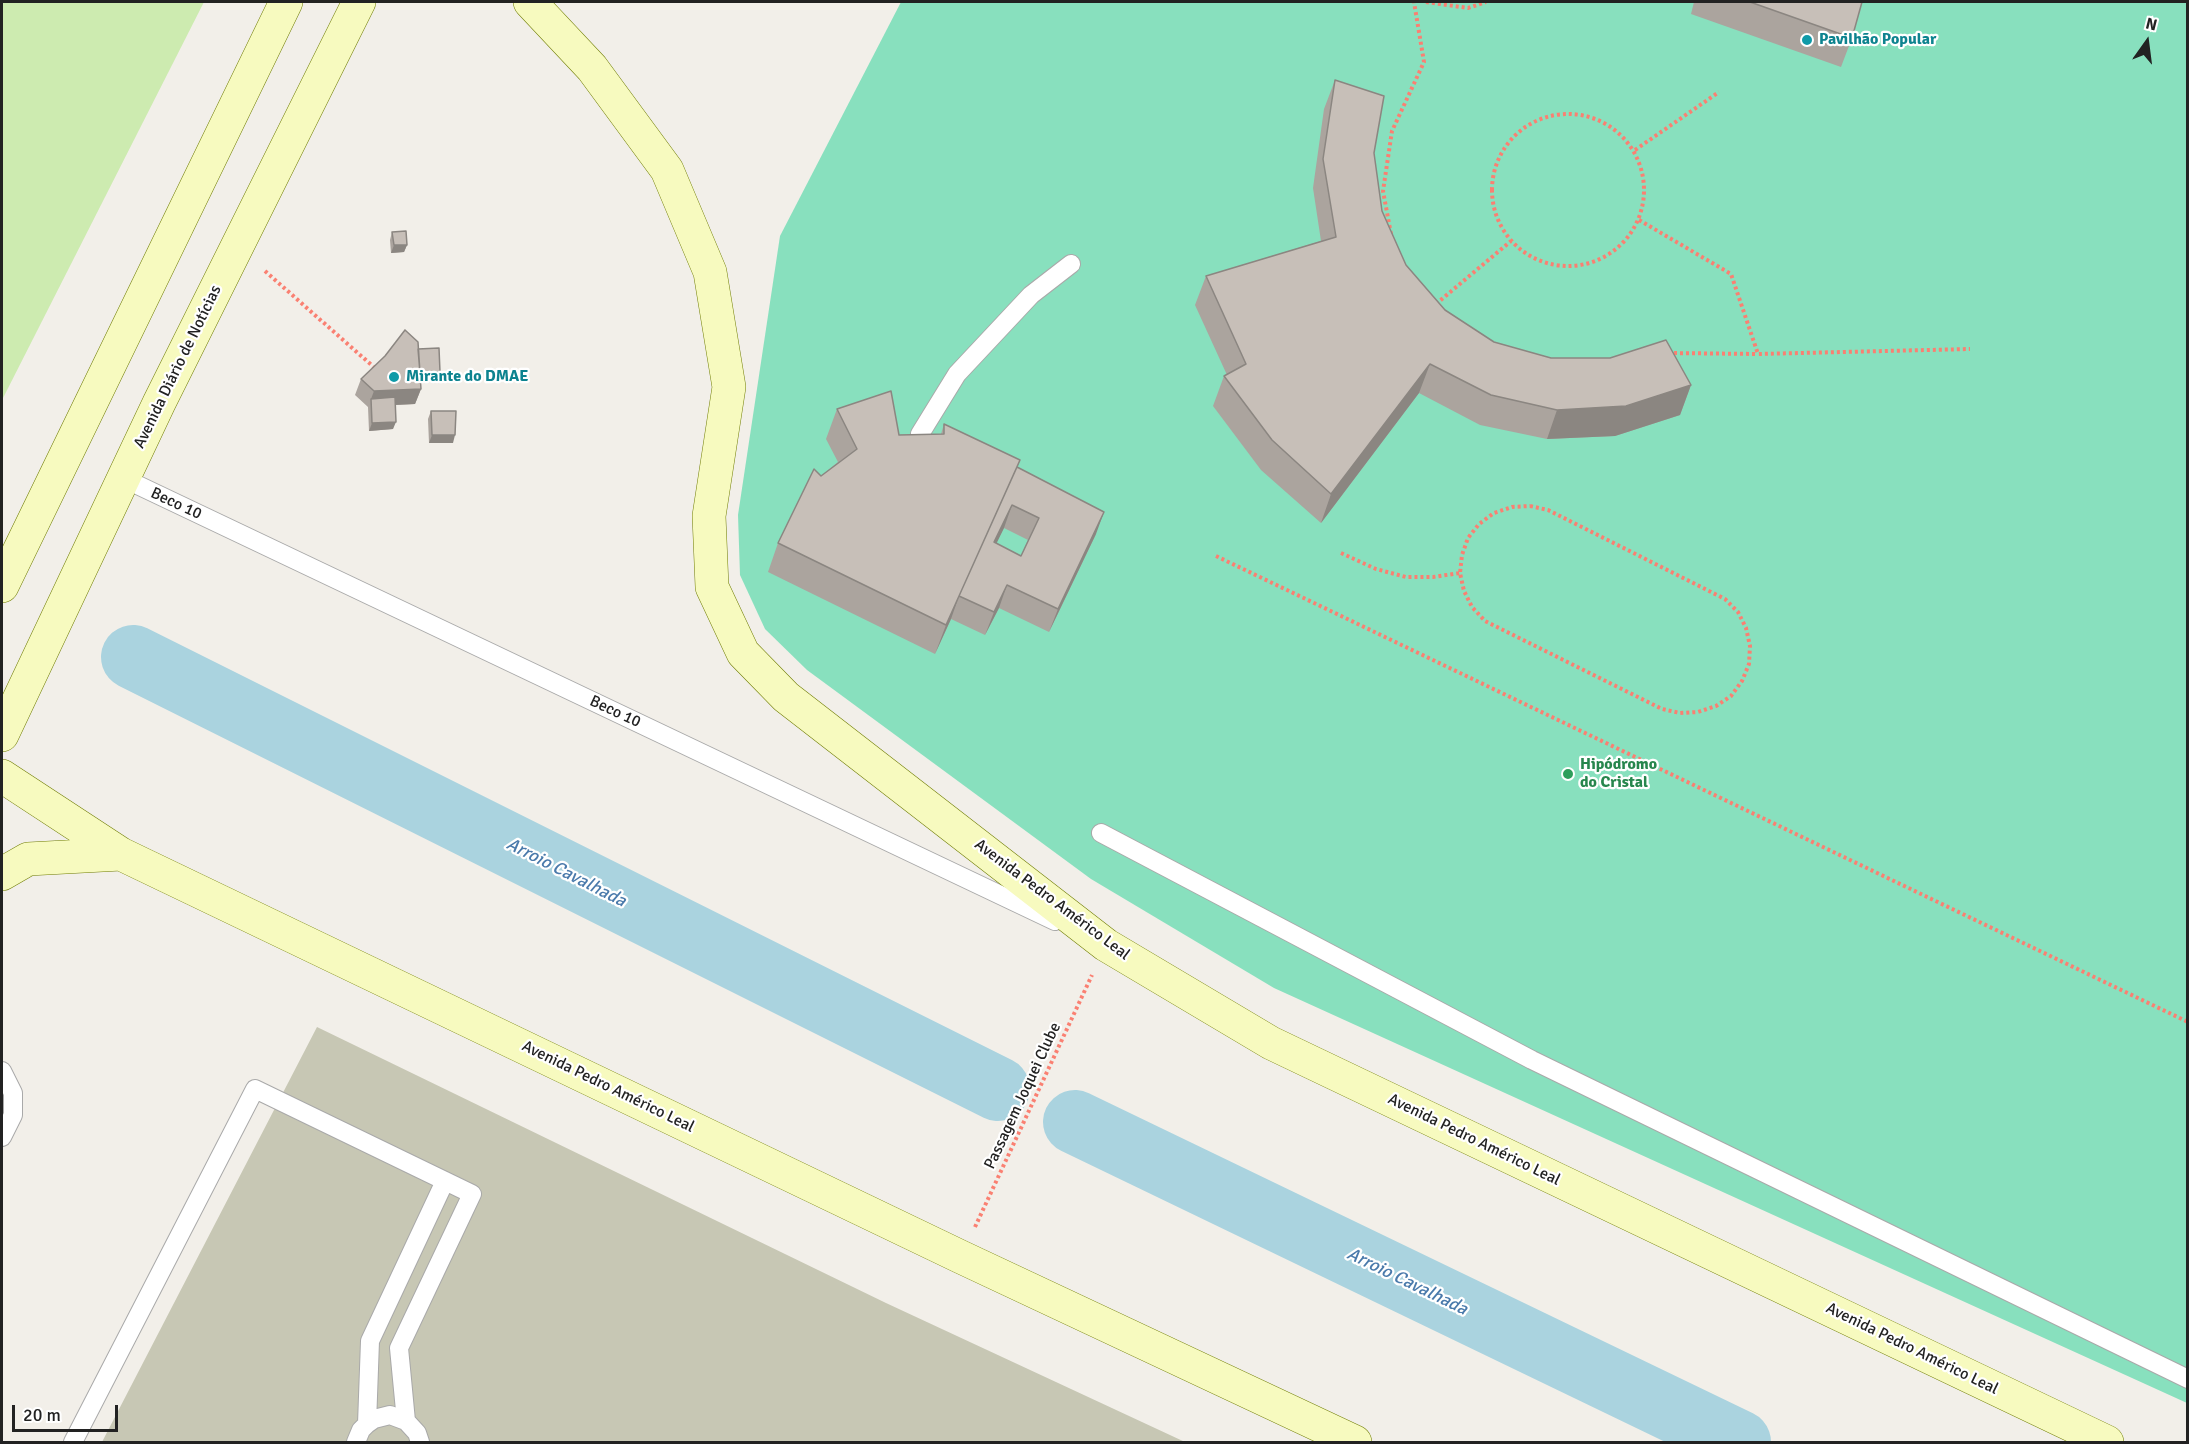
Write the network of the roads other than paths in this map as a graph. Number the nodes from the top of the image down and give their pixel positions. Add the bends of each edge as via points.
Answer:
1 (286, 2) edge
2 (359, 2) edge
3 (530, 2) edge
4 (1071, 264) dead end
5 (920, 434) edge
6 (124, 479) junction
7 (2, 586) edge
8 (2, 735) edge
9 (2, 776) edge
10 (1101, 833) dead end
11 (121, 854) junction
12 (2, 874) edge
13 (1106, 945) junction
14 (2, 1071) edge
15 (2, 1137) edge
16 (445, 1181) junction
17 (2187, 1379) edge
18 (406, 1421) junction
19 (367, 1424) junction
20 (73, 1443) edge
21 (356, 1443) edge
22 (420, 1443) edge
23 (1355, 1443) edge
24 (2107, 1443) edge

1 - 7 main road
2 - 6 main road, Avenida Diário de Notícias
3 - 13 main road, Avenida Pedro Américo Leal via 592,68 667,171 710,273 729,387 709,516 712,586 743,653 786,697
4 - 5 lane via 1031,295 957,374
6 - 8 main road, Avenida Diário de Notícias
6 - 13 lane, Beco 10
9 - 11 main road, Avenida Pedro Américo Leal
10 - 17 lane via 1532,1060
11 - 12 main road, Avenida Pedro Américo Leal via 28,859
11 - 23 main road, Avenida Pedro Américo Leal
13 - 24 main road, Avenida Pedro Américo Leal via 1271,1043
14 - 15 lane via 13,1094 13,1115
16 - 18 lane via 472,1194 399,1348
16 - 19 lane via 370,1341
16 - 20 lane via 255,1089
18 - 19 lane via 382,1416
18 - 22 lane
19 - 21 lane

